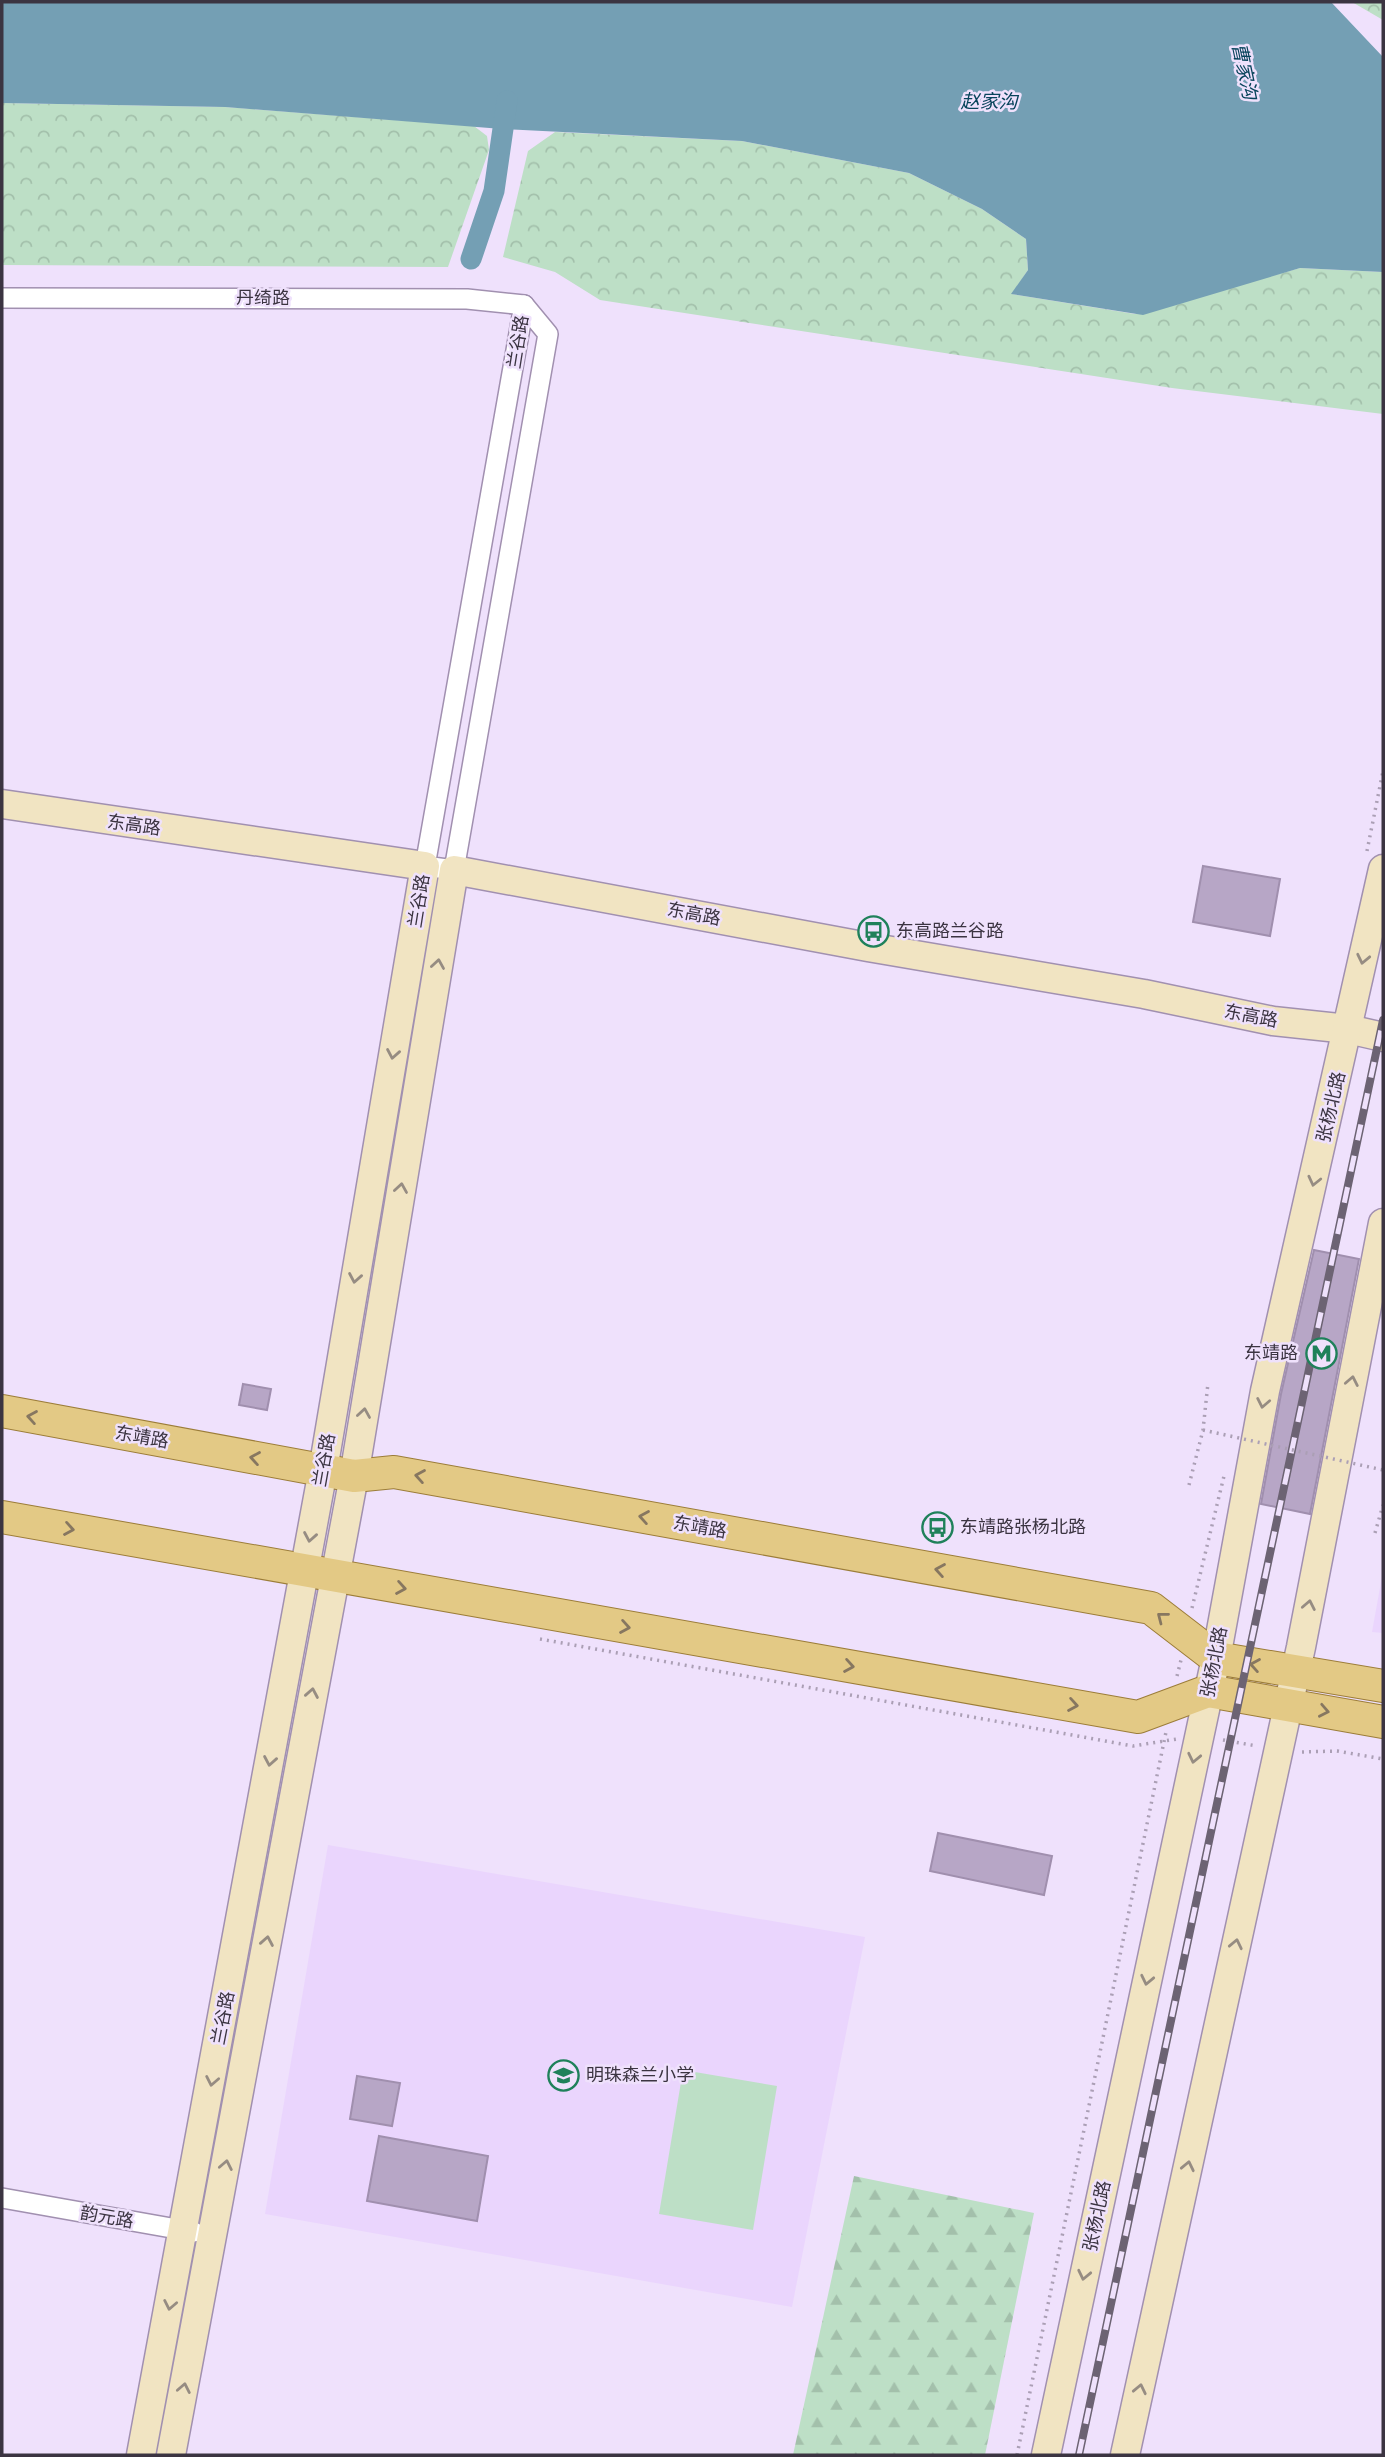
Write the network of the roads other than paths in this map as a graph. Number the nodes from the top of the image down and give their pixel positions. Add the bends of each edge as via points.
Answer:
1 (2, 298) edge
2 (524, 305) junction
3 (2, 804) edge
4 (425, 866) junction
5 (1383, 869) edge
6 (454, 870) junction
7 (1348, 1029) junction
8 (1383, 1037) edge
9 (1383, 1223) edge
10 (2, 1411) edge
11 (323, 1470) junction
12 (354, 1476) junction
13 (2, 1517) edge
14 (319, 1574) junction
15 (1216, 1658) junction
16 (1295, 1671) junction
17 (1379, 1686) edge
18 (1208, 1691) junction
19 (1288, 1704) junction
20 (1383, 1723) edge
21 (2, 2198) edge
22 (183, 2230) junction
23 (213, 2236) junction
24 (141, 2455) edge
25 (171, 2455) edge
26 (1046, 2455) edge
27 (1125, 2455) edge

1 - 2 street, 丹绮路 via 467,299
2 - 4 street, 兰谷路
2 - 6 street, 兰谷路 via 548,334
3 - 4 street, 东高路
4 - 6 street, 东高路
4 -> 11 street, 兰谷路
5 -> 7 street, 张杨北路
6 - 7 street, 东高路 via 1273,1021
12 -> 6 street, 兰谷路
7 - 8 street, 东高路
7 -> 15 street, 张杨北路 via 1265,1391
16 -> 9 street
11 -> 10 main road, 东靖路
11 - 12 main road, 东靖路
11 -> 14 street, 兰谷路
12 - 14 street, 兰谷路
15 -> 12 main road, 东靖路 via 1151,1608 394,1472
13 -> 14 main road
14 -> 18 main road via 1138,1717
14 -> 22 street, 兰谷路
23 -> 14 street, 兰谷路
16 -> 15 main road, 东靖路
15 - 18 street, 张杨北路
16 - 17 main road, 东靖路
16 - 19 street
18 - 19 main road
18 -> 26 street, 张杨北路
19 -> 20 main road
27 -> 19 street
21 - 22 street, 韵元路
22 - 23 street, 韵元路
22 -> 24 street, 兰谷路
25 -> 23 street, 兰谷路

